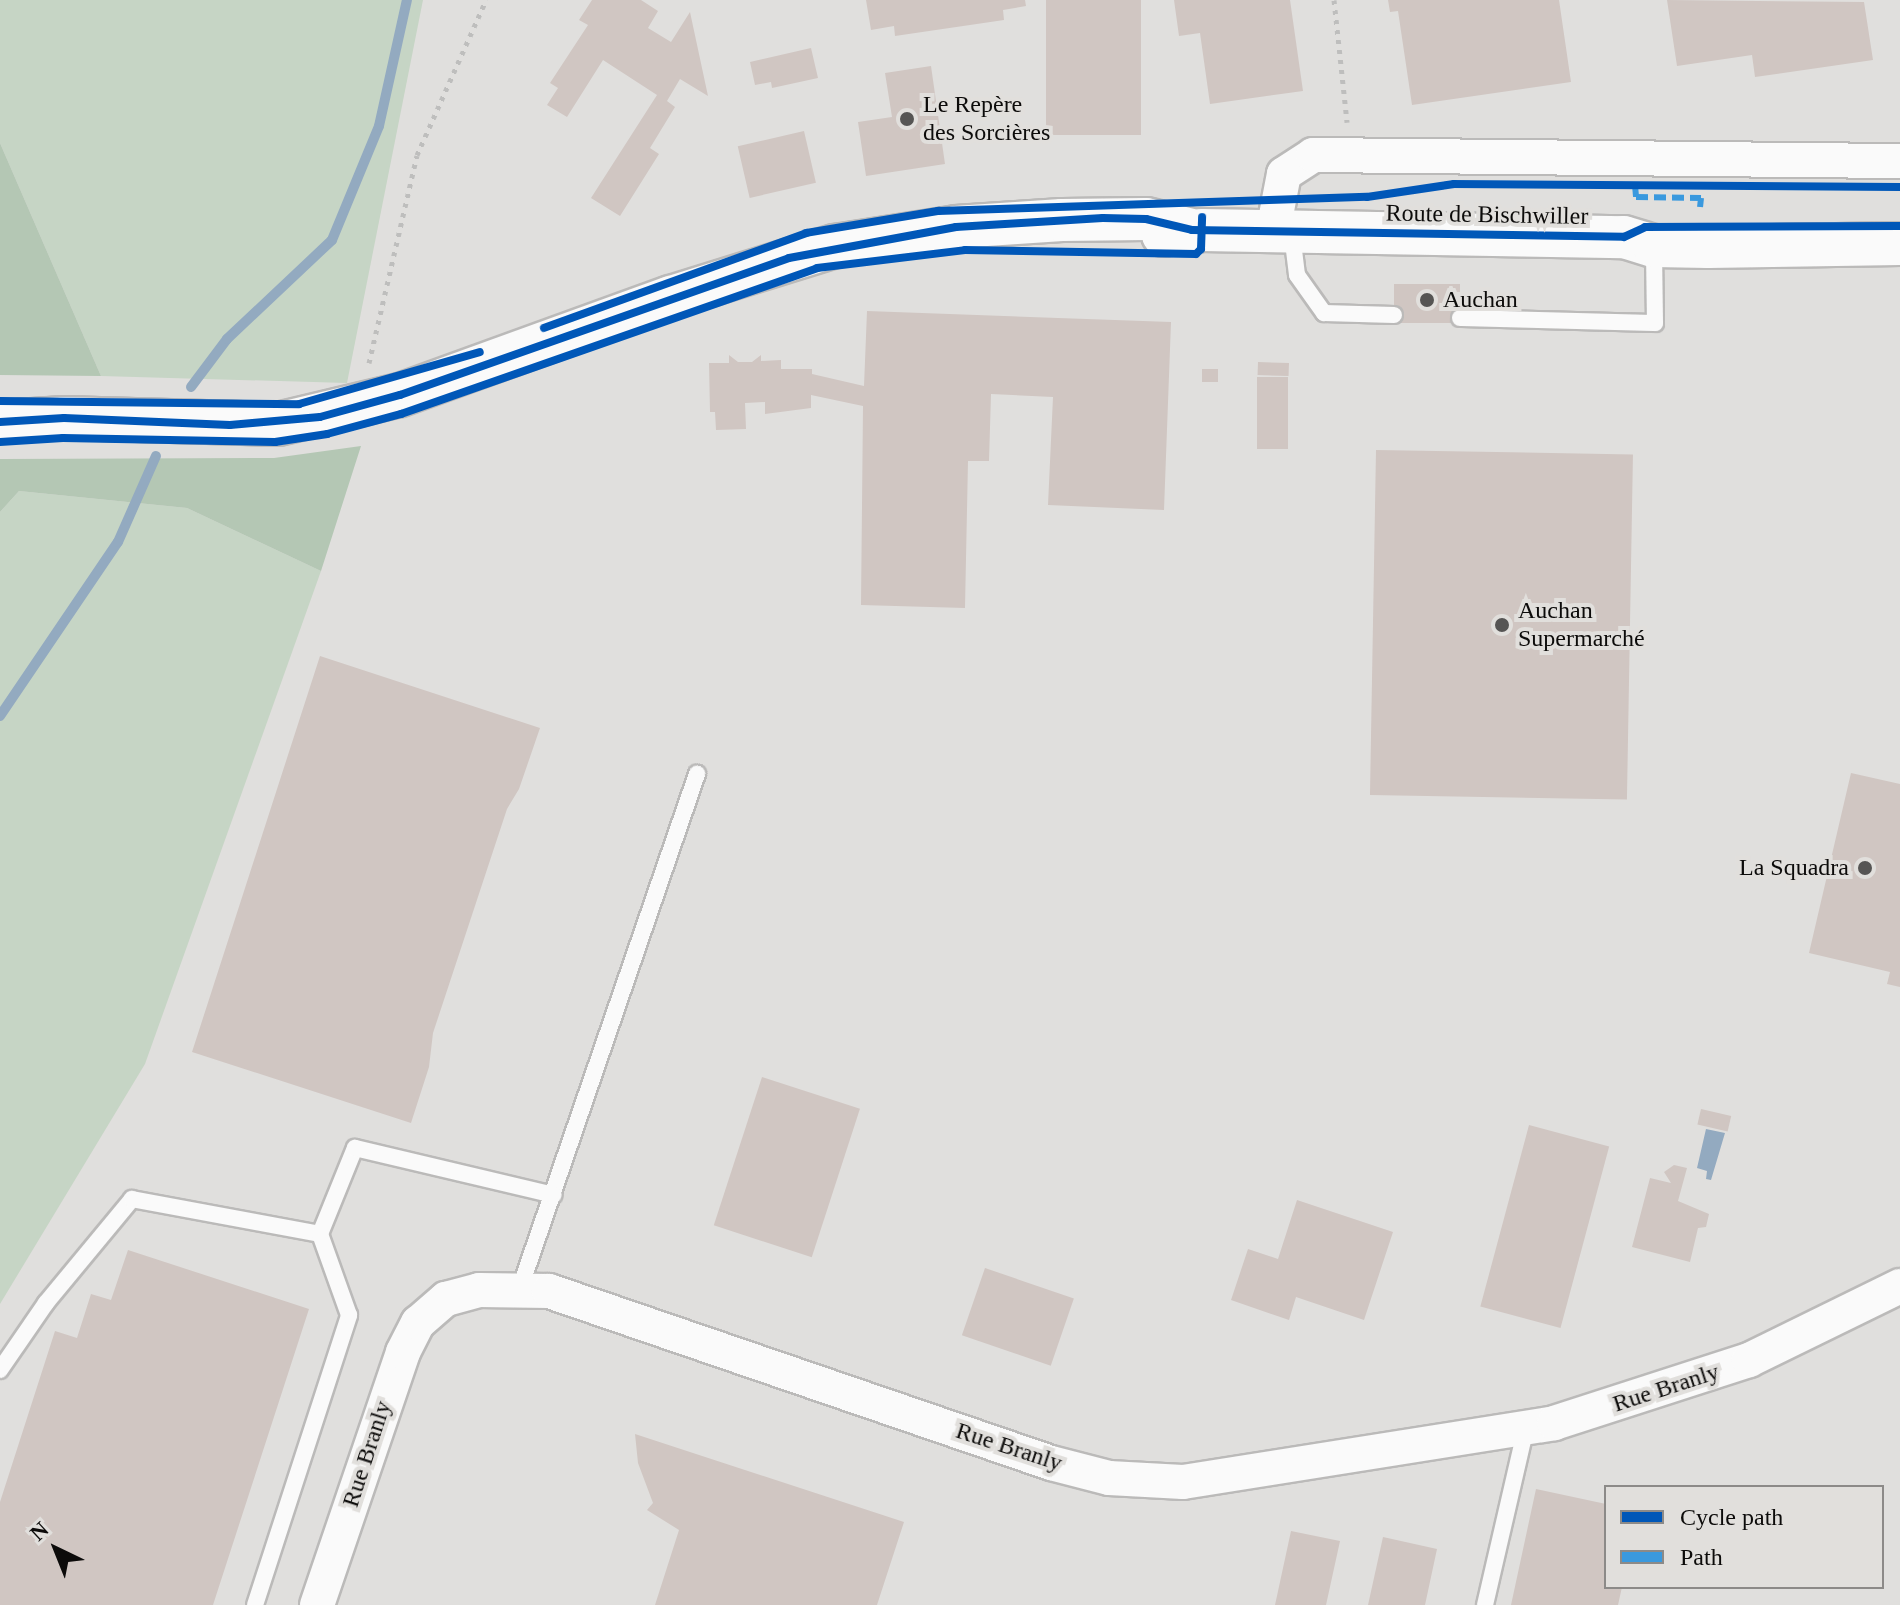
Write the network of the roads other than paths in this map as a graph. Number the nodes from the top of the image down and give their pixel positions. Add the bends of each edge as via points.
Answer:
1 (1900, 161) edge
2 (1900, 226) edge
3 (1282, 232) junction
4 (1641, 237) junction
5 (1900, 244) edge
6 (1394, 315) dead end
7 (1460, 318) dead end
8 (0, 422) edge
9 (697, 774) dead end
10 (554, 1195) junction
11 (320, 1234) junction
12 (1900, 1286) edge
13 (520, 1288) junction
14 (0, 1370) edge
15 (1526, 1428) junction
16 (255, 1605) edge
17 (317, 1605) edge
18 (1485, 1605) edge

1 - 3 street via 1313,155 1284,174
2 - 4 street, Route de Bischwiller
3 - 4 street, Route de Bischwiller
3 - 6 lane via 1297,275 1324,313
3 - 8 street, Route de Bischwiller via 1192,230 1146,219 1103,218 956,227 871,240 731,276 400,395 320,417 230,425 64,418
4 - 5 street, Route de Bischwiller
4 - 7 lane via 1655,323
9 - 10 lane
10 - 11 lane via 355,1148
10 - 13 lane
11 - 14 lane via 132,1199 46,1303
11 - 16 lane via 349,1315
12 - 15 street, Rue Branly via 1749,1360 1665,1391
13 - 15 street, Rue Branly via 549,1291 1109,1478 1183,1482 1237,1477
13 - 17 street, Rue Branly via 479,1290 446,1299 418,1323 390,1387
15 - 18 lane

